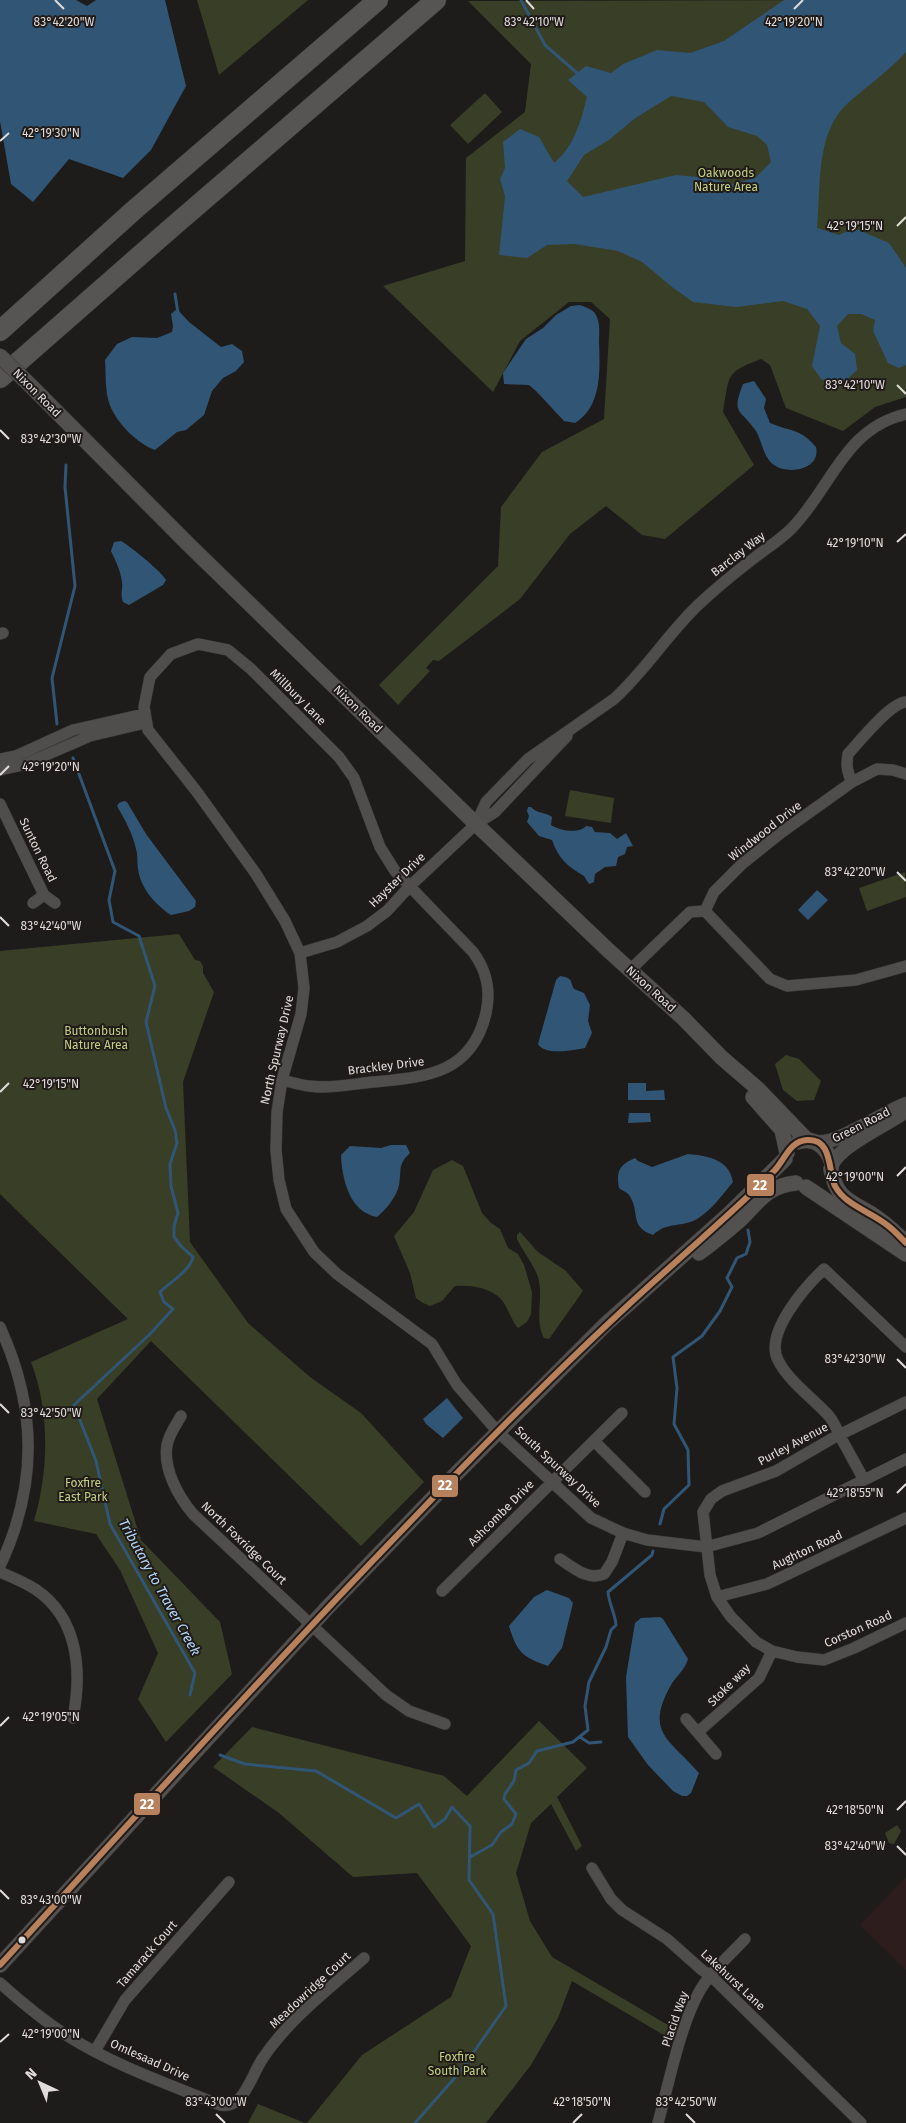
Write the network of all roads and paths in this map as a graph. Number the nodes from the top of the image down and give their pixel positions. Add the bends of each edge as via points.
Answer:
1 (378, 0) edge
2 (436, 0) edge
3 (0, 331) edge
4 (0, 356) edge
5 (0, 378) edge
6 (906, 414) edge
7 (906, 702) edge
8 (145, 718) junction
9 (89, 730) junction
10 (0, 759) edge
11 (0, 770) edge
12 (906, 774) edge
13 (852, 782) junction
14 (0, 804) edge
15 (476, 824) junction
16 (409, 887) junction
17 (44, 895) junction
18 (33, 903) dead end
19 (55, 903) dead end
20 (705, 911) junction
21 (300, 952) junction
22 (906, 966) edge
23 (630, 970) junction
24 (721, 1057) junction
25 (282, 1080) junction
26 (906, 1104) edge
27 (906, 1111) edge
28 (812, 1141) junction
29 (786, 1156) junction
30 (831, 1166) junction
31 (801, 1185) junction
32 (906, 1243) edge
33 (906, 1254) edge
34 (639, 1296) junction
35 (0, 1327) edge
36 (906, 1347) edge
37 (906, 1402) edge
38 (622, 1413) dead end
39 (181, 1416) dead end
40 (498, 1432) junction
41 (840, 1435) junction
42 (594, 1441) junction
43 (906, 1459) edge
44 (864, 1480) junction
45 (552, 1482) junction
46 (645, 1492) dead end
47 (906, 1518) edge
48 (623, 1533) junction
49 (706, 1547) junction
50 (560, 1559) dead end
51 (0, 1566) edge
52 (0, 1572) edge
53 (442, 1591) dead end
54 (717, 1597) junction
55 (906, 1623) edge
56 (311, 1625) junction
57 (772, 1651) junction
58 (73, 1718) dead end
59 (686, 1719) dead end
60 (445, 1724) dead end
61 (698, 1732) junction
62 (716, 1754) dead end
63 (592, 1868) dead end
64 (229, 1882) dead end
65 (746, 1939) dead end
66 (364, 1958) dead end
67 (0, 1965) edge
68 (711, 1976) junction
69 (0, 1983) edge
70 (95, 2051) junction
71 (220, 2105) joint
72 (855, 2121) edge
73 (658, 2123) edge

1 - 3 highway via 133,211
2 - 5 highway
4 - 15 main road, Nixon Road, bridge
6 - 15 street, Barclay Way via 884,420 861,437 827,479 804,515 699,604 675,627 627,687 608,704 584,718 496,812
7 - 13 street via 892,708 848,754 847,772
8 - 9 street
8 - 16 street, Millbury Lane via 150,677 171,654 198,644 228,650 339,757 354,778 380,847
8 - 21 street, North Spurway Drive via 161,749 197,792 256,874
9 - 10 street via 73,730 16,756
9 - 11 street via 23,765
12 - 13 street, Windwood Drive via 877,769
13 - 20 street, Windwood Drive via 742,864 714,892
14 - 17 street, Sunton Road
15 - 16 street, Hayster Drive
15 - 23 main road, Nixon Road
16 - 21 street, Hayster Drive via 387,911 366,926 337,942
16 - 25 street, Brackley Drive via 459,935 483,967 488,984 487,1007 481,1028 469,1050 447,1068 417,1078 320,1086
17 - 18 street
17 - 19 street, Sunton Road
20 - 22 street via 770,980 787,986 856,980
20 - 23 street via 690,912
21 - 25 street, North Spurway Drive via 304,988
23 - 24 main road, Nixon Road
24 - 28 main road, Nixon Road
24 - 29 main road, Nixon Road via 782,1130
25 - 40 street, North Spurway Drive via 277,1112 279,1180 286,1209 299,1232 337,1274 432,1344 457,1385
26 - 28 street, Green Road via 824,1144
27 - 30 street, Green Road via 846,1148
28 - 29 main road via 798,1142
28 - 30 main road via 827,1152
29 - 31 main road via 788,1173
29 - 34 main road via 729,1214
30 - 31 main road via 815,1185
30 - 32 main road via 834,1184 843,1197 887,1225
31 - 33 main road
31 - 34 main road via 775,1188 765,1194 723,1235
34 - 40 main road via 606,1324
35 - 51 street via 22,1388 29,1440 21,1511
36 - 41 street via 824,1269 792,1306 776,1342 777,1359 831,1418
37 - 41 street, Purley Avenue
38 - 42 street, Ashcombe Drive
39 - 56 street, North Foxridge Court via 169,1440 167,1455 174,1485 183,1502 203,1525
40 - 45 street, South Spurway Drive
40 - 56 main road
41 - 44 street
41 - 49 street, Purley Avenue via 776,1471 722,1491 711,1499 703,1512
42 - 45 street, Ashcombe Drive
42 - 46 street
43 - 44 street, South Spurway Drive
44 - 49 street, South Spurway Drive via 758,1533
45 - 48 street, South Spurway Drive via 591,1518
45 - 53 street, Ashcombe Drive
47 - 54 street, Aughton Road via 767,1584
48 - 49 street, South Spurway Drive via 647,1540
48 - 50 street via 604,1574 593,1577
49 - 54 street, Corston Road
52 - 58 street via 39,1592 66,1624 78,1665 78,1694
54 - 57 street, Corston Road via 749,1636
55 - 57 street, Corston Road via 824,1660
56 - 60 street, North Foxridge Court via 394,1701 409,1711
56 - 67 main road
57 - 61 street, Stoke way via 758,1678
59 - 61 street
61 - 62 street
63 - 68 street, Lakehurst Lane via 622,1910 667,1939
64 - 70 street, Tamarack Court via 125,2000
65 - 68 street, Placid Way
66 - 71 street, Meadowridge Court via 286,2028 238,2101 228,2106
68 - 72 street, Lakehurst Lane
68 - 73 street, Placid Way via 698,1992 691,2009
69 - 70 street, Omlesaad Drive via 55,2027
70 - 71 street, Omlesaad Drive

